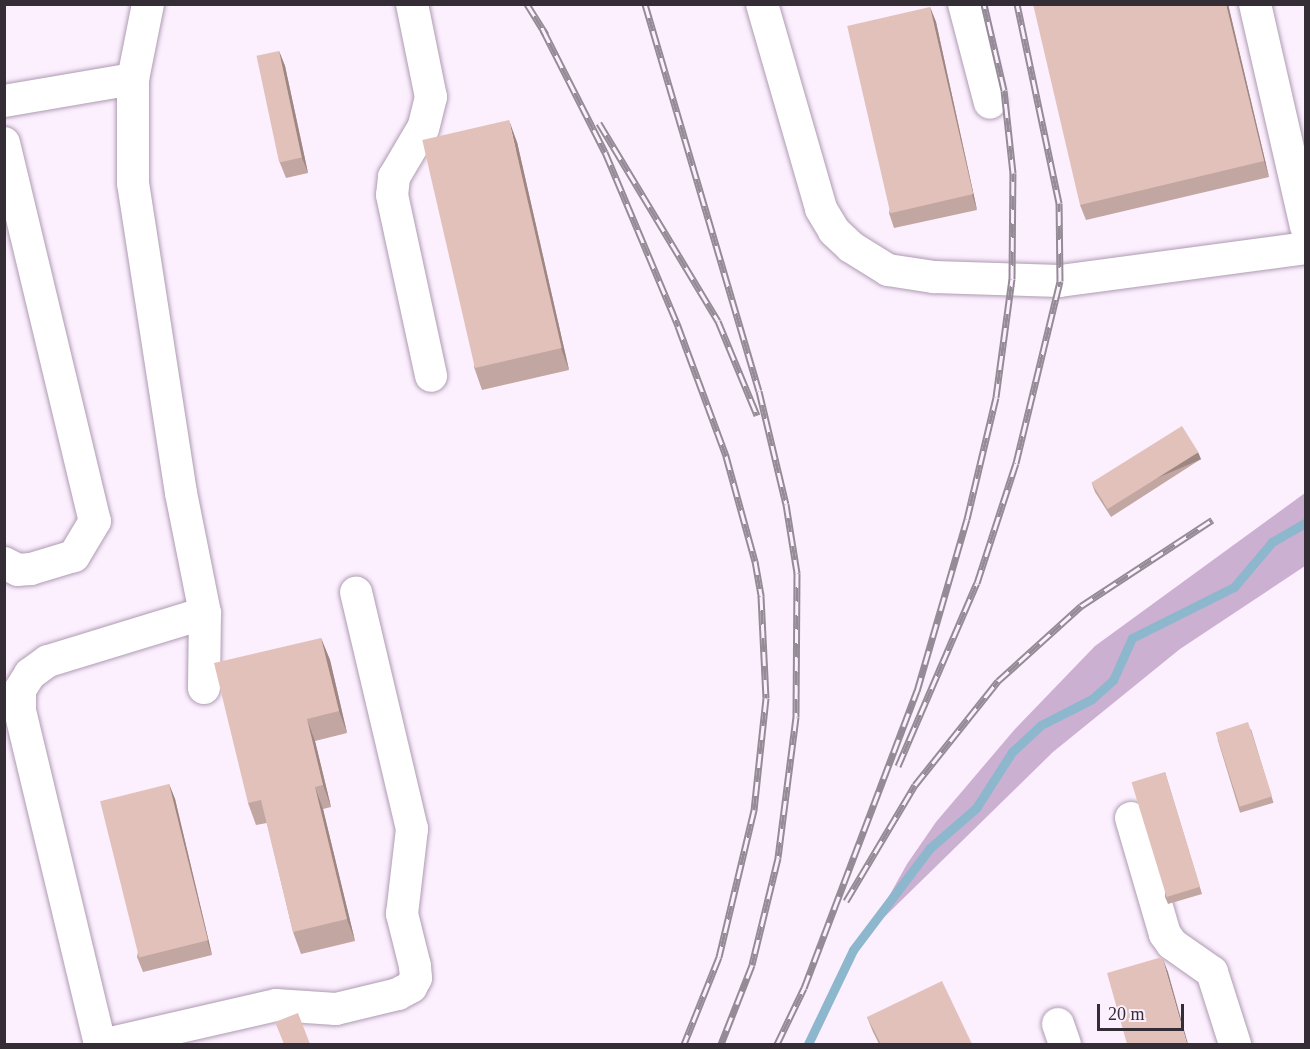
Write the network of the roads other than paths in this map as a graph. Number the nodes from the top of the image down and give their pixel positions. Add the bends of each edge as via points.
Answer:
1 (147, 4) edge
2 (412, 4) edge
3 (762, 4) edge
4 (964, 4) edge
5 (1255, 4) edge
6 (133, 79) junction
7 (4, 101) edge
8 (990, 103) dead end
9 (4, 143) edge
10 (1305, 226) edge
11 (1305, 248) edge
12 (431, 376) dead end
13 (4, 563) edge
14 (356, 592) dead end
15 (205, 613) junction
16 (204, 688) dead end
17 (1131, 818) dead end
18 (100, 1044) edge
19 (106, 1044) edge
20 (1235, 1044) edge

1 - 6 lane
2 - 12 lane via 431,97 423,128 394,177 392,195
3 - 11 lane via 821,209 834,231 851,247 888,270 934,277 1060,281
4 - 8 lane
5 - 10 lane
6 - 7 lane
6 - 15 lane via 133,183 180,494
9 - 13 lane via 94,521 74,556 30,569 18,570
14 - 19 lane via 412,829 402,914 416,978 411,987 398,994 336,1009 276,1005
15 - 16 lane
15 - 18 lane via 48,661 30,674 20,690 20,710
17 - 20 lane via 1165,934 1172,944 1212,972

